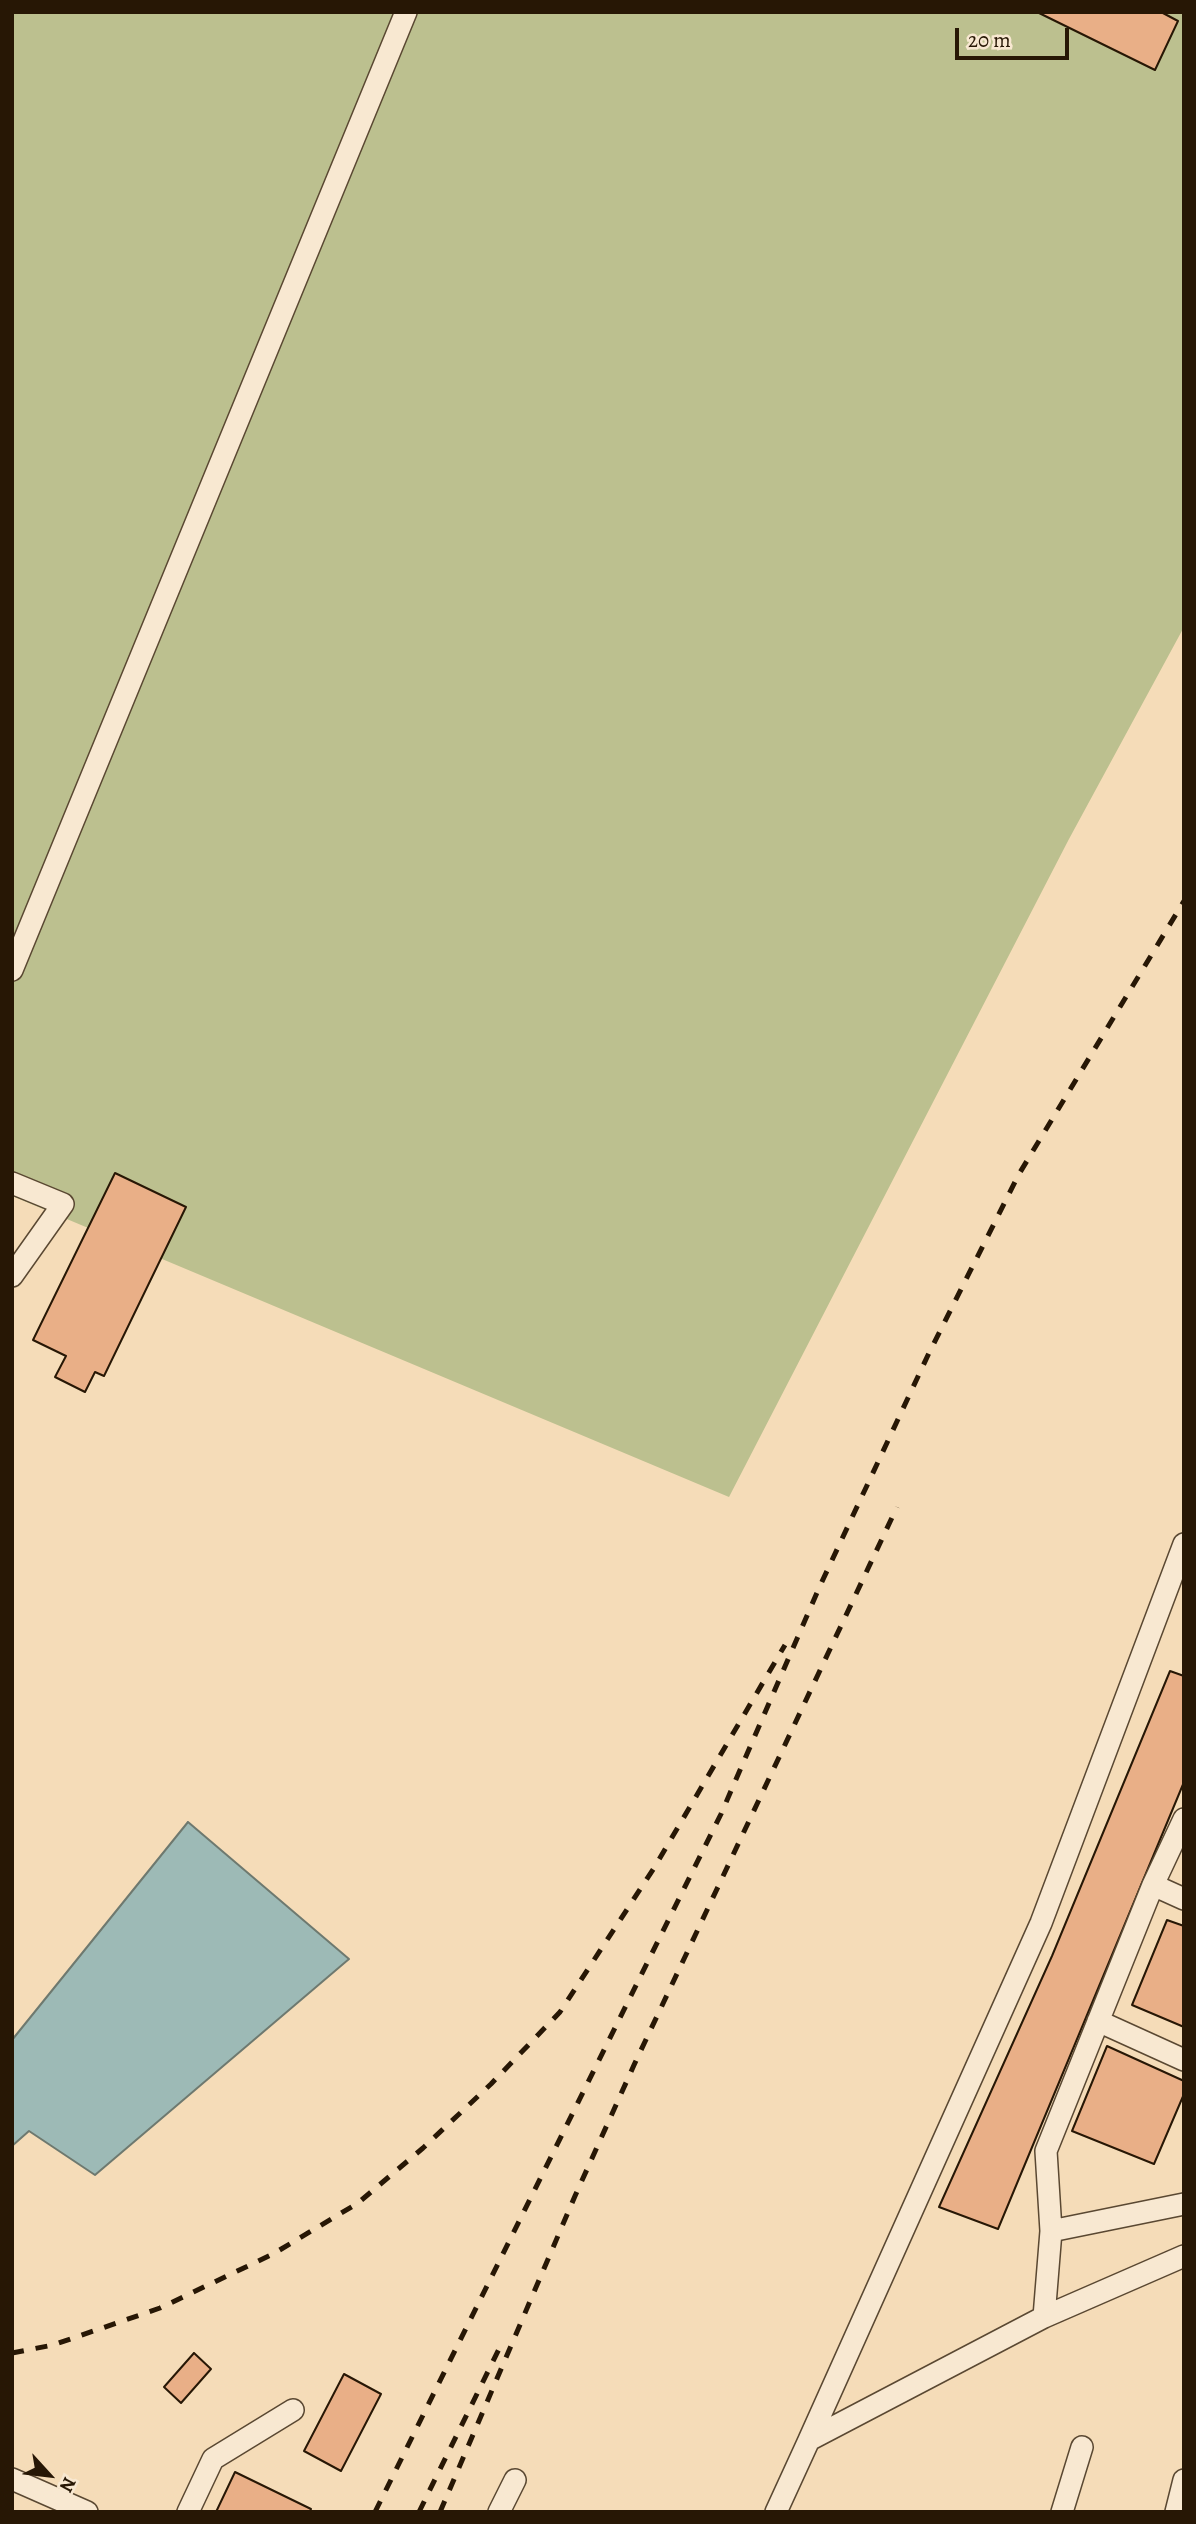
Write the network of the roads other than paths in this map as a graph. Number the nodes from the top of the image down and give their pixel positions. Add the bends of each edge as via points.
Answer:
1 (406, 12) edge
2 (12, 970) edge
3 (12, 1183) edge
4 (12, 1276) edge
5 (1184, 1544) edge
6 (1184, 1819) edge
7 (1153, 1885) junction
8 (1184, 1899) edge
9 (1097, 2021) junction
10 (1184, 2060) edge
11 (1184, 2204) edge
12 (1051, 2231) junction
13 (1184, 2256) edge
14 (1044, 2317) junction
15 (293, 2410) dead end
16 (809, 2440) junction
17 (1082, 2447) dead end
18 (12, 2479) edge
19 (515, 2480) dead end
20 (1184, 2480) edge
21 (87, 2512) edge
22 (188, 2512) edge
23 (499, 2512) edge
24 (776, 2512) edge
25 (1062, 2512) edge
26 (1176, 2512) edge

1 - 2 lane
3 - 4 lane via 63,1204
5 - 16 lane via 1041,1923
6 - 7 lane
7 - 8 lane
7 - 9 lane
9 - 10 lane
9 - 12 lane via 1046,2151
11 - 12 lane
12 - 14 lane
13 - 14 lane
14 - 16 lane
15 - 22 lane via 214,2459
16 - 24 lane
17 - 25 lane
18 - 21 lane
19 - 23 lane
20 - 26 lane

